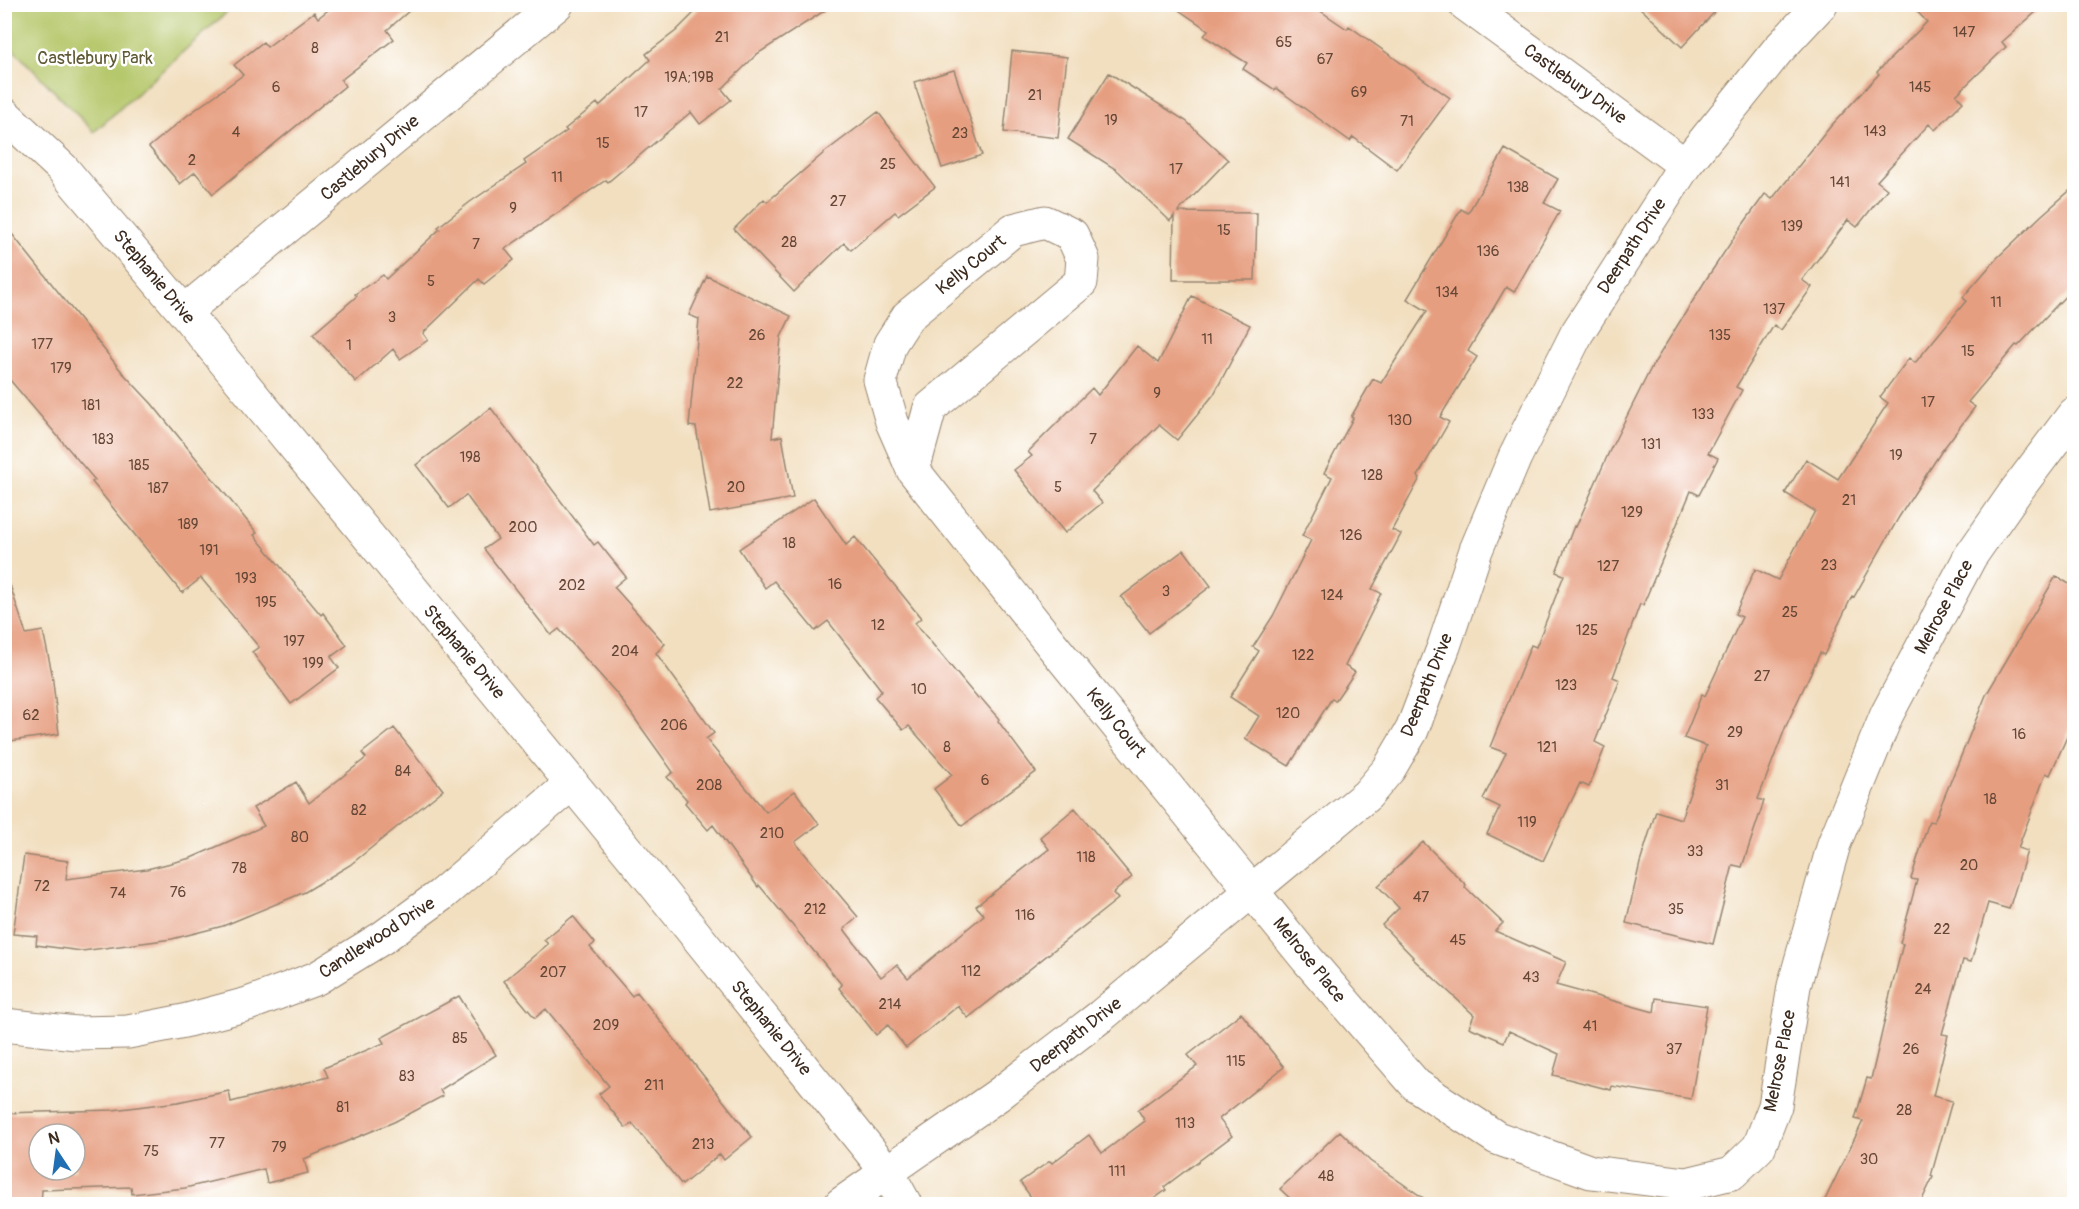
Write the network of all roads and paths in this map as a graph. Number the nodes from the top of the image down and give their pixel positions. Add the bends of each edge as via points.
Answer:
1 (557, 4) edge
2 (1465, 4) edge
3 (1821, 4) edge
4 (4, 114) edge
5 (1685, 165) junction
6 (184, 312) junction
7 (2068, 434) edge
8 (913, 470) junction
9 (572, 783) junction
10 (1254, 891) junction
11 (4, 1025) edge
12 (888, 1173) junction
13 (841, 1204) edge
14 (905, 1204) edge

1 - 6 street, Castlebury Drive
2 - 5 street, Castlebury Drive
3 - 5 street, Deerpath Drive via 1777,51
4 - 6 street, Stephanie Drive via 62,168
5 - 10 street, Deerpath Drive via 1577,333 1515,457 1476,550 1412,730 1389,769 1367,795
6 - 9 street, Stephanie Drive
7 - 10 street, Melrose Place via 1970,557 1887,714 1834,844 1794,986 1775,1106 1759,1147 1732,1173 1687,1184 1592,1173 1497,1138 1416,1085 1347,1008
8 - 8 street, Kelly Court via 930,408 1081,282 1083,259 1072,235 1045,222 1013,230 908,316 890,344 880,380 892,422
8 - 10 street, Kelly Court
9 - 11 street, Candlewood Drive via 441,896 317,978 248,1004 128,1032 76,1034
9 - 12 street, Stephanie Drive
10 - 12 street, Deerpath Drive via 1017,1081
12 - 13 street, Deerpath Drive
12 - 14 street, Stephanie Drive

